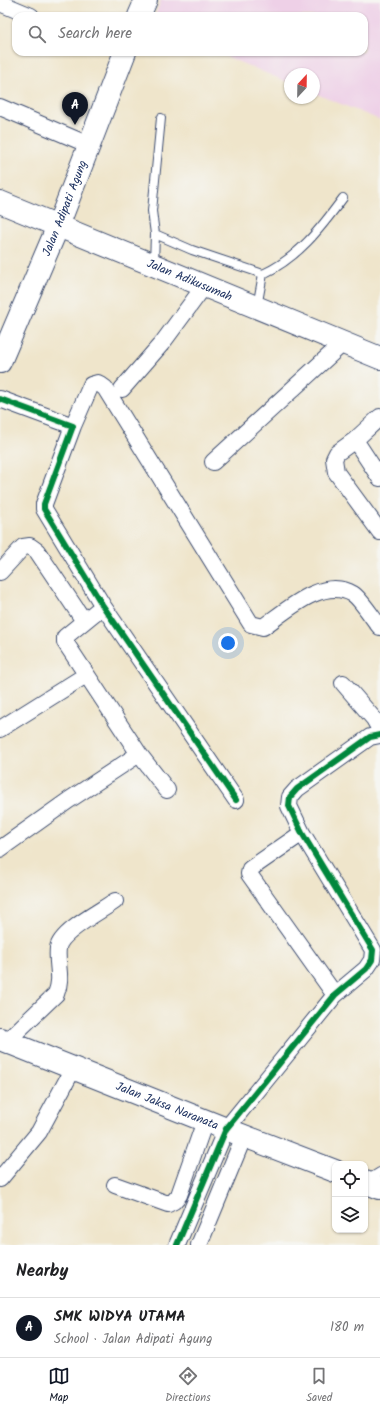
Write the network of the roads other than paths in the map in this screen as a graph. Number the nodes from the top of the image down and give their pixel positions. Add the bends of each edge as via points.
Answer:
1 (146, 0) edge
2 (0, 3) edge
3 (21, 12) edge
4 (141, 12) edge
5 (121, 56) edge
6 (0, 107) edge
7 (161, 118) dead end
8 (89, 145) junction
9 (343, 198) dead end
10 (0, 202) edge
11 (58, 226) junction
12 (155, 234) junction
13 (154, 265) junction
14 (263, 274) junction
15 (205, 285) junction
16 (257, 307) junction
17 (343, 343) junction
18 (380, 358) edge
19 (0, 362) edge
20 (122, 389) dead end
21 (0, 399) edge
22 (380, 417) edge
23 (73, 426) junction
24 (355, 440) junction
25 (213, 462) dead end
26 (380, 478) edge
27 (380, 532) edge
28 (0, 572) edge
29 (102, 606) junction
30 (84, 621) junction
31 (380, 627) edge
32 (86, 675) junction
33 (343, 683) dead end
34 (0, 729) edge
35 (380, 730) edge
36 (380, 735) edge
37 (139, 754) junction
38 (167, 790) dead end
39 (236, 800) dead end
40 (302, 833) junction
41 (0, 849) edge
42 (115, 901) dead end
43 (335, 995) junction
44 (4, 1040) edge
45 (74, 1067) junction
46 (205, 1121) junction
47 (235, 1133) junction
48 (332, 1170) edge
49 (380, 1172) edge
50 (0, 1179) edge
51 (368, 1180) edge
52 (368, 1183) edge
53 (115, 1185) dead end
54 (380, 1188) edge
55 (177, 1245) edge
56 (199, 1245) edge

1 - 4 main road
2 - 3 street
5 - 8 main road, Jalan Adipati Agung
6 - 8 street
7 - 12 lane via 152,211
8 - 11 main road, Jalan Adipati Agung
9 - 14 lane via 299,251
10 - 11 main road, Jalan Adikusumah
11 - 13 main road, Jalan Adikusumah
11 - 19 main road, Jalan Adipati Agung
12 - 13 lane
12 - 14 lane via 192,250
13 - 15 main road, Jalan Adikusumah
14 - 16 lane
15 - 16 main road, Jalan Adikusumah
15 - 20 street via 163,342
16 - 17 main road, Jalan Adikusumah
17 - 18 main road, Jalan Adikusumah
17 - 25 street
21 - 23 street
22 - 24 street
23 - 29 street via 44,509
23 - 31 street via 91,385 98,383 105,388 251,624 262,627 316,592 335,588 354,594
24 - 26 street
24 - 27 street via 337,452 334,460 336,472
28 - 30 street via 23,547 30,546
29 - 30 street
29 - 39 street
30 - 32 street via 65,637 65,642
32 - 34 street
32 - 37 street
33 - 35 street via 374,719
36 - 40 street via 370,737 290,797 289,806
37 - 38 street
37 - 41 street
40 - 43 street via 373,950 372,960 366,969
40 - 43 street via 250,869 249,874
42 - 44 street via 66,934 58,946 60,984 56,994
43 - 47 street
44 - 45 main road, Jalan Jaksa Naranata
45 - 46 main road, Jalan Jaksa Naranata
45 - 50 street via 39,1132
46 - 47 main road, Jalan Jaksa Naranata
46 - 53 street via 174,1202 168,1204
47 - 48 main road, Jalan Jaksa Naranata
47 - 55 street
47 - 56 street
49 - 51 lane
52 - 54 main road

